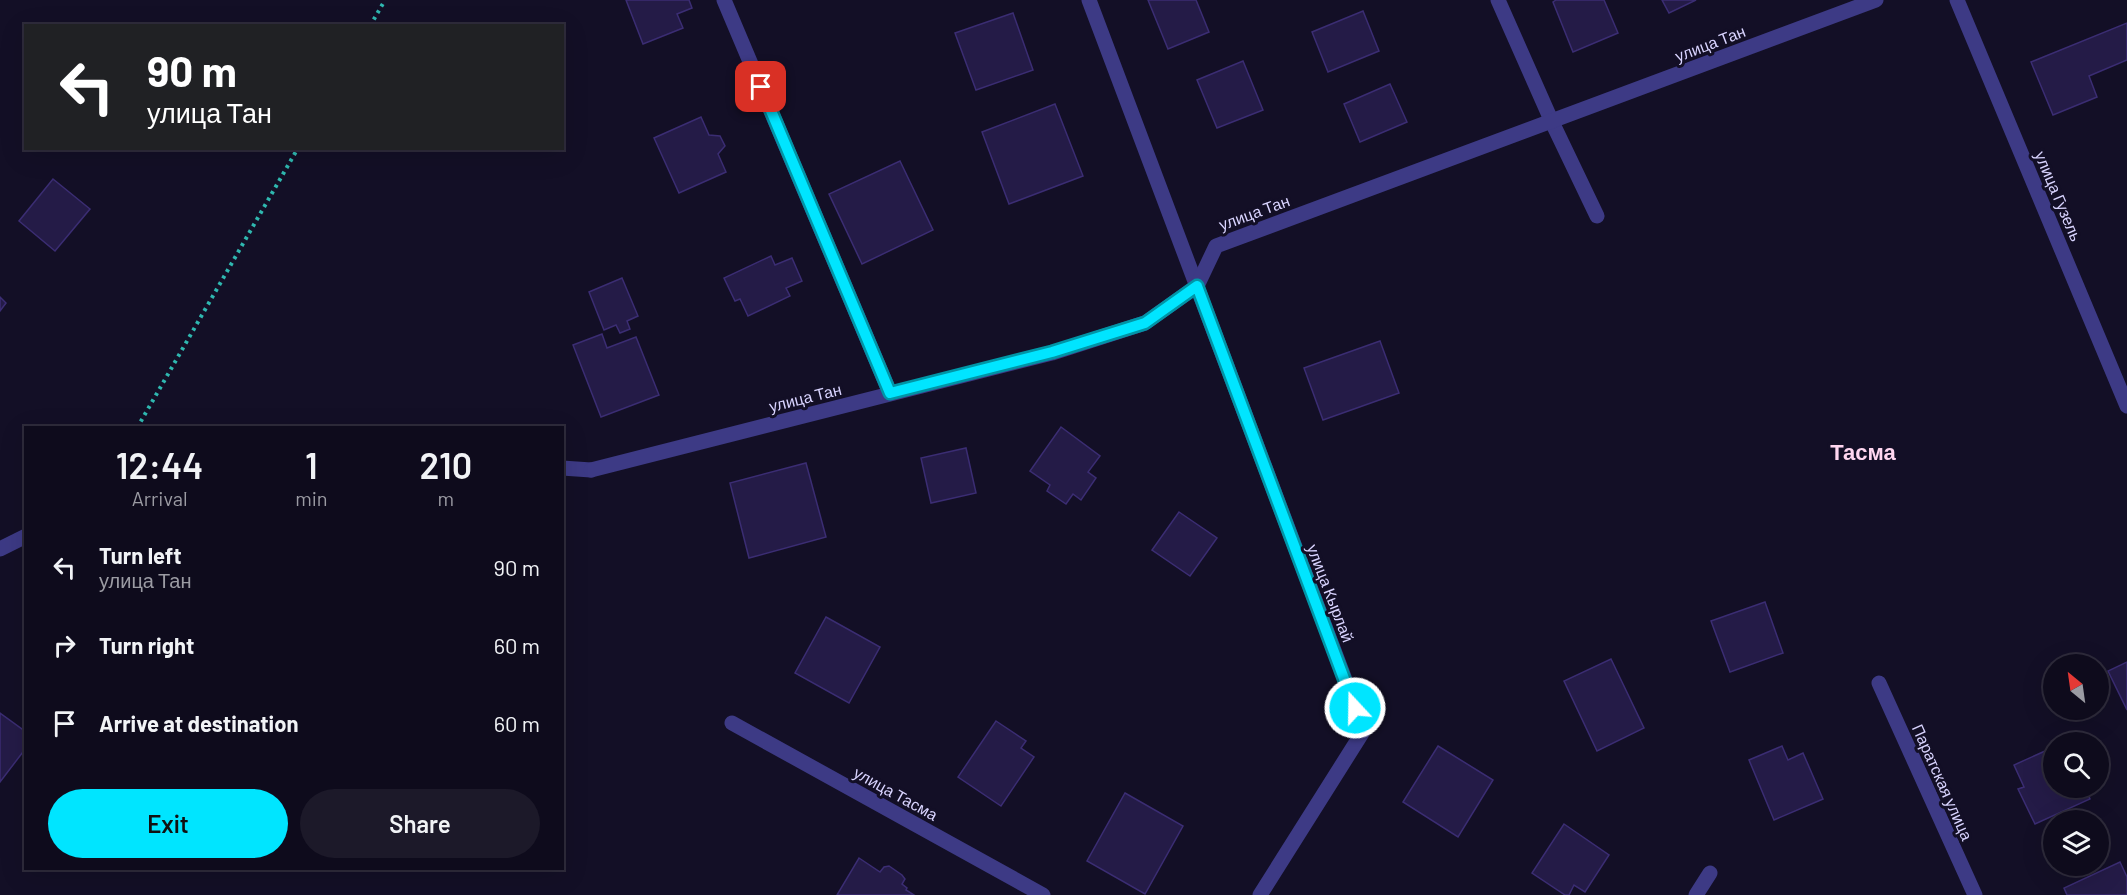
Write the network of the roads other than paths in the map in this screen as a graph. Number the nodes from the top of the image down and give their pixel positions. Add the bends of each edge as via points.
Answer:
1 (724, 0) edge
2 (1089, 0) edge
3 (1498, 0) edge
4 (1876, 0) edge
5 (1957, 0) edge
6 (1552, 122) junction
7 (1597, 216) dead end
8 (1197, 286) junction
9 (890, 393) junction
10 (2127, 406) edge
11 (564, 468) edge
12 (24, 537) edge
13 (0, 549) edge
14 (1879, 683) dead end
15 (732, 723) dead end
16 (1710, 873) dead end
17 (1043, 895) edge
18 (1260, 895) edge
19 (1696, 895) edge
20 (1975, 895) edge

1 - 9 street
2 - 8 street
3 - 6 street
4 - 6 street, улица Тан
5 - 10 street, улица Гузель
6 - 7 street
6 - 8 street, улица Тан via 1216,246
8 - 9 street, улица Тан via 1145,323 1052,352
8 - 18 street, улица Кырлай via 1364,730
9 - 11 street, улица Тан via 591,470
12 - 13 street
14 - 20 street, Паратская улица
15 - 17 street, улица Тасма
16 - 19 street

